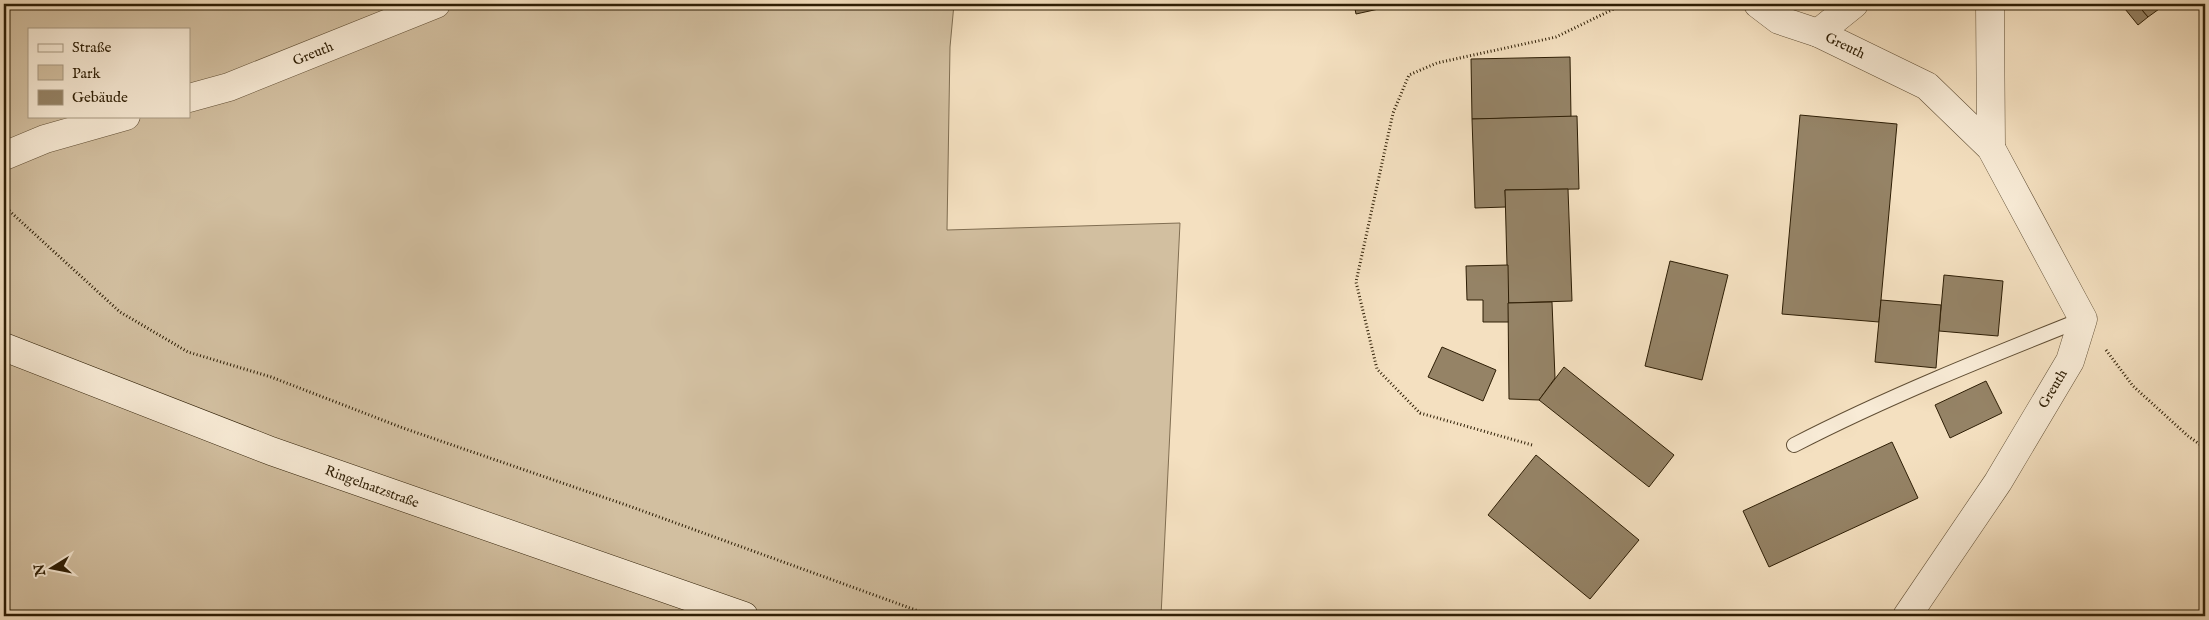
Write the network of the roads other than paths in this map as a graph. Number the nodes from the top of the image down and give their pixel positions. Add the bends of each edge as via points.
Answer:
1 (436, 4) edge
2 (1758, 4) edge
3 (1854, 4) edge
4 (1990, 4) edge
5 (1818, 33) junction
6 (190, 98) edge
7 (119, 118) edge
8 (1991, 148) junction
9 (4, 156) edge
10 (2083, 319) junction
11 (4, 347) edge
12 (1794, 445) dead end
13 (744, 616) edge
14 (1907, 616) edge

1 - 6 street, Greuth via 238,83
2 - 5 street, Greuth via 1779,20
3 - 5 street, Greuth
4 - 8 street, Greuth
5 - 8 street, Greuth via 1927,86
7 - 9 street via 45,139
8 - 10 street, Greuth
10 - 12 lane via 1977,361 1842,420
10 - 14 street, Greuth via 2070,361 2003,474
11 - 13 street, Ringelnatzstraße via 271,451

